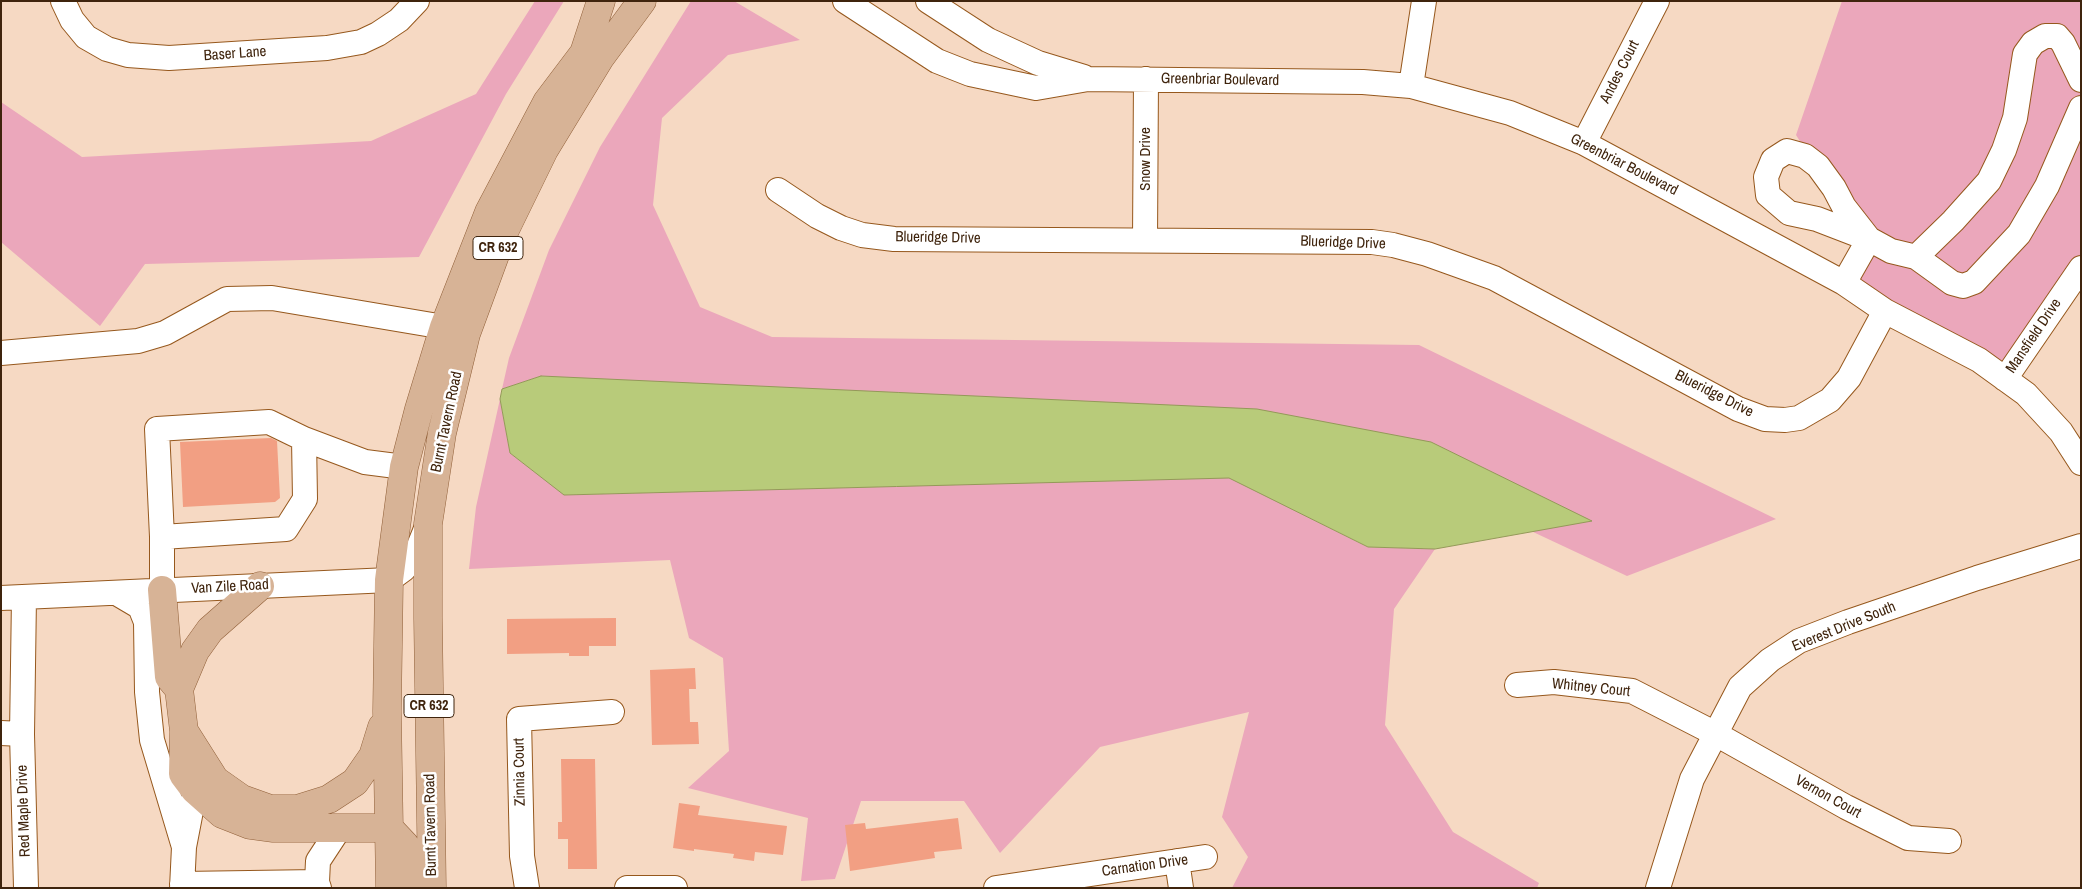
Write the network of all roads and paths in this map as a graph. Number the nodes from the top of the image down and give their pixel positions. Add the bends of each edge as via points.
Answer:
1 (63, 1) edge
2 (417, 1) edge
3 (601, 1) edge
4 (619, 1) edge
5 (642, 1) edge
6 (845, 1) edge
7 (928, 1) edge
8 (1424, 1) edge
9 (1657, 1) edge
10 (584, 53) junction
11 (1088, 79) junction
12 (1146, 79) junction
13 (2081, 80) edge
14 (1411, 86) junction
15 (2081, 108) edge
16 (1584, 143) junction
17 (778, 190) dead end
18 (1145, 240) junction
19 (1916, 257) junction
20 (2081, 268) edge
21 (1844, 283) junction
22 (1884, 311) junction
23 (444, 327) junction
24 (1, 352) edge
25 (2005, 379) junction
26 (304, 439) junction
27 (2081, 463) edge
28 (404, 467) junction
29 (428, 524) junction
30 (162, 537) junction
31 (2081, 546) edge
32 (388, 580) junction
33 (260, 586) junction
34 (162, 590) junction
35 (118, 594) junction
36 (13, 597) edge
37 (1517, 685) dead end
38 (179, 689) junction
39 (387, 711) junction
40 (612, 712) dead end
41 (184, 731) junction
42 (1714, 733) junction
43 (12, 734) edge
44 (195, 790) junction
45 (389, 828) junction
46 (339, 829) junction
47 (1949, 841) dead end
48 (184, 847) junction
49 (1205, 857) dead end
50 (1177, 861) junction
51 (318, 885) edge
52 (182, 886) edge
53 (212, 886) edge
54 (26, 888) edge
55 (390, 888) edge
56 (411, 888) edge
57 (432, 888) edge
58 (527, 888) edge
59 (627, 888) edge
60 (675, 888) edge
61 (996, 888) edge
62 (1181, 888) edge
63 (1658, 888) edge

1 - 2 street, Baser Lane via 72,20 86,37 107,49 128,55 169,58 327,48 361,42 398,20
3 - 10 main road, Burnt Tavern Road / CR 632
4 - 10 main road
5 - 29 main road, Burnt Tavern Road / CR 632 via 600,58 544,150 502,236 466,334 442,433
6 - 11 street, Greenbriar Boulevard via 937,61 970,74 1036,88
7 - 11 street, Greenbriar Boulevard via 988,40
8 - 14 street
9 - 16 street, Andes Court
10 - 23 main road, Burnt Tavern Road / CR 632 via 547,102 489,212
11 - 12 street, Greenbriar Boulevard
12 - 14 street, Greenbriar Boulevard via 1363,82
12 - 18 street, Snow Drive
13 - 19 street via 2057,36 2045,36 2033,43 2025,54 2015,118 1989,181
14 - 16 street, Greenbriar Boulevard via 1510,113
15 - 19 street via 2047,186 2019,234 1974,282 1963,286 1952,283
16 - 21 street, Greenbriar Boulevard
17 - 18 street, Blueridge Drive via 817,216 862,235 894,239
18 - 22 street, Blueridge Drive via 1372,242 1427,254 1494,278 1738,409 1765,419 1799,418 1830,400 1849,378
19 - 21 street via 1890,251 1870,239
20 - 25 street, Mansfield Drive
21 - 22 street, Greenbriar Boulevard
22 - 25 street, Greenbriar Boulevard via 1979,360
23 - 24 street via 272,298 227,299 165,333 138,341
23 - 28 main road, Burnt Tavern Road / CR 632
25 - 27 street, Greenbriar Boulevard via 2026,394 2061,432
26 - 28 street via 365,462
26 - 30 street via 305,500 286,529
26 - 30 street via 269,422 158,429
28 - 32 main road, Burnt Tavern Road / CR 632
29 - 32 street via 404,569
29 - 57 main road, Burnt Tavern Road / CR 632
30 - 34 street
31 - 42 street, Everest Drive South via 1977,578 1799,641 1770,660 1740,687
32 - 33 street, Van Zile Road
32 - 39 main road, Burnt Tavern Road / CR 632
33 - 34 street, Van Zile Road
33 - 38 main road via 210,630 195,651
34 - 35 street, Van Zile Road
34 - 38 main road via 169,677
35 - 36 street, Van Zile Road
35 - 48 street via 140,607 146,622 152,740
36 - 43 street, Red Maple Drive
37 - 42 street, Whitney Court via 1554,682 1632,691
38 - 41 main road
39 - 41 main road via 373,756 355,782 328,799 297,809 270,809 242,799 215,780
39 - 45 main road, Burnt Tavern Road / CR 632
40 - 58 street, Zinnia Court via 519,719 522,856
41 - 44 main road via 183,774
42 - 47 street, Vernon Court via 1908,838
42 - 63 street, Everest Drive South via 1692,779
43 - 54 street, Red Maple Drive
44 - 46 main road via 222,814 250,824 272,828
44 - 48 street
45 - 46 main road
45 - 55 main road, Burnt Tavern Road / CR 632
45 - 56 main road via 405,845
46 - 51 street via 318,861
48 - 52 street
49 - 50 street, Carnation Drive
50 - 61 street, Carnation Drive
50 - 62 street
51 - 53 street
52 - 53 street
59 - 60 street

